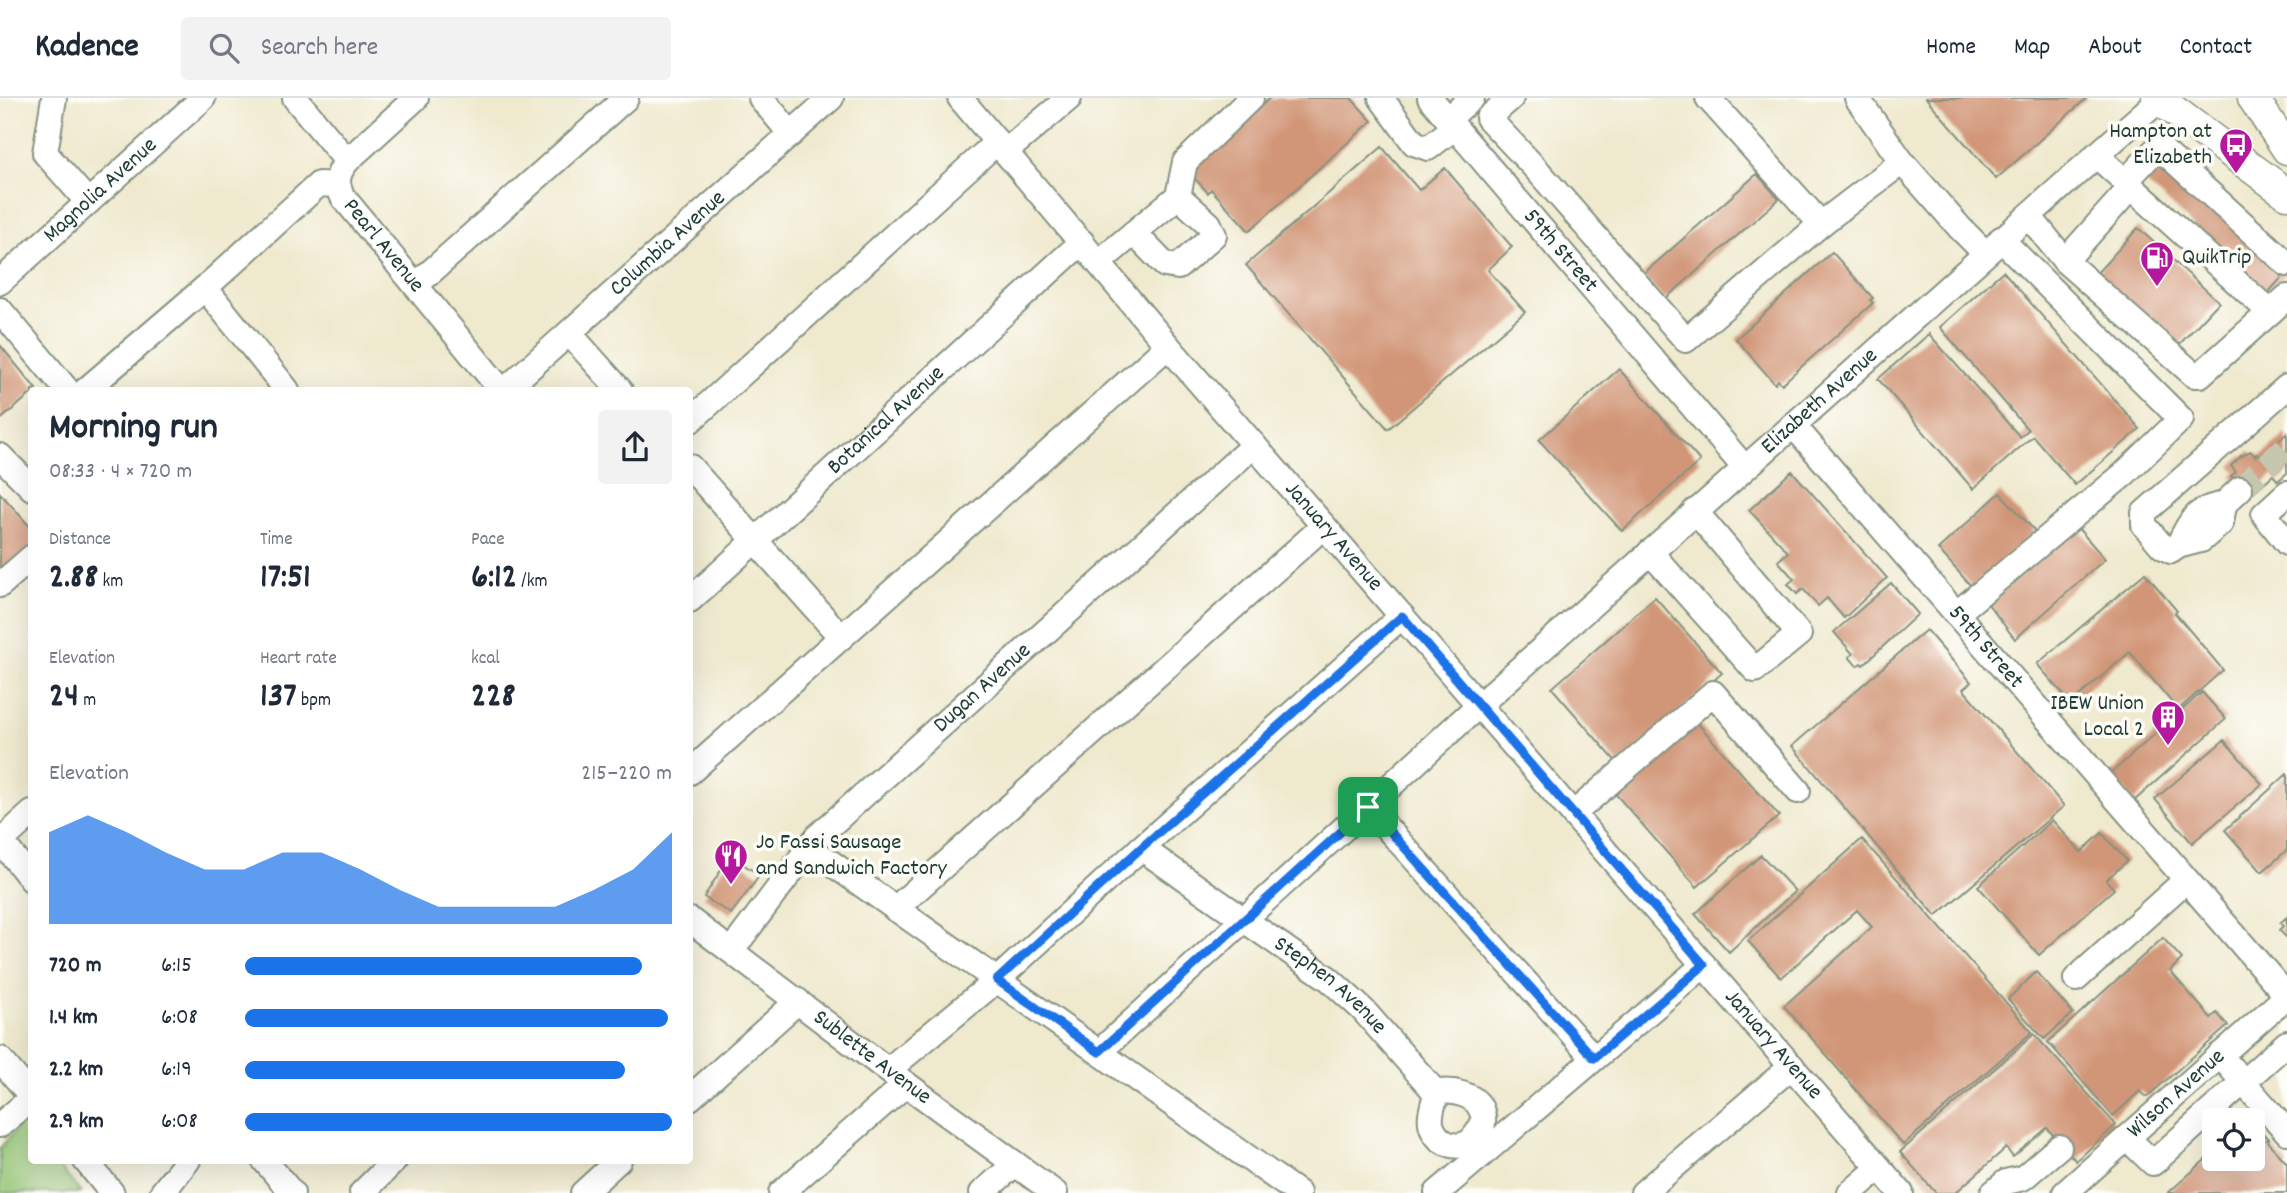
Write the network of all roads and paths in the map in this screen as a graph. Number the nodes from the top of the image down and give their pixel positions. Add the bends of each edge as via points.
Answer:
1 (54, 98) edge
2 (203, 98) edge
3 (295, 98) edge
4 (416, 98) edge
5 (626, 98) edge
6 (761, 98) edge
7 (831, 98) edge
8 (960, 98) edge
9 (1069, 98) edge
10 (1251, 98) edge
11 (1430, 98) edge
12 (1472, 98) edge
13 (1511, 98) edge
14 (1708, 98) edge
15 (1857, 98) edge
16 (2159, 98) edge
17 (2253, 98) edge
18 (1382, 99) edge
19 (1452, 123) junction
20 (792, 134) junction
21 (1001, 147) junction
22 (2287, 149) edge
23 (2096, 155) junction
24 (346, 161) junction
25 (1902, 162) junction
26 (1548, 182) junction
27 (2129, 184) junction
28 (337, 185) junction
29 (2287, 194) edge
30 (1178, 196) junction
31 (88, 202) junction
32 (1522, 206) junction
33 (2029, 216) junction
34 (1821, 223) junction
35 (1134, 233) junction
36 (1082, 242) junction
37 (1993, 246) junction
38 (1604, 247) junction
39 (2065, 261) junction
40 (1099, 262) junction
41 (2287, 264) edge
42 (1577, 271) junction
43 (0, 282) edge
44 (416, 285) junction
45 (205, 288) junction
46 (2278, 305) edge
47 (0, 310) edge
48 (569, 333) junction
49 (1168, 346) junction
50 (64, 387) edge
51 (90, 387) edge
52 (285, 387) edge
53 (501, 387) edge
54 (506, 387) edge
55 (618, 387) edge
56 (2287, 387) edge
57 (693, 418) edge
58 (1793, 425) junction
59 (1254, 445) junction
60 (0, 456) edge
61 (1744, 467) junction
62 (693, 470) edge
63 (28, 484) edge
64 (2287, 493) edge
65 (2232, 497) tunnel mouth
66 (1695, 511) junction
67 (1324, 526) junction
68 (755, 541) junction
69 (2287, 543) edge
70 (1650, 552) junction
71 (28, 560) edge
72 (0, 585) edge
73 (693, 597) edge
74 (1956, 614) junction
75 (1402, 616) junction
76 (841, 637) junction
77 (1479, 705) junction
78 (693, 769) edge
79 (1798, 791) dead end
80 (1368, 807) junction
81 (1573, 814) junction
82 (28, 817) edge
83 (1, 841) edge
84 (810, 848) junction
85 (1141, 848) junction
86 (28, 875) edge
87 (2186, 880) junction
88 (895, 909) junction
89 (693, 921) edge
90 (1243, 921) junction
91 (732, 950) junction
92 (1704, 965) junction
93 (2076, 979) dead end
94 (997, 980) junction
95 (2287, 996) edge
96 (798, 1001) junction
97 (2287, 1043) edge
98 (1099, 1052) junction
99 (2220, 1055) junction
100 (1594, 1058) junction
101 (0, 1059) edge
102 (1792, 1066) junction
103 (897, 1077) junction
104 (2244, 1082) junction
105 (693, 1090) edge
106 (28, 1092) edge
107 (1436, 1093) dead end
108 (28, 1100) edge
109 (0, 1125) edge
110 (2287, 1132) edge
111 (2127, 1138) junction
112 (2059, 1147) dead end
113 (88, 1164) edge
114 (185, 1164) edge
115 (267, 1164) edge
116 (391, 1164) edge
117 (615, 1164) edge
118 (1015, 1164) junction
119 (1879, 1168) junction
120 (2030, 1185) edge
121 (112, 1193) edge
122 (162, 1193) edge
123 (292, 1193) edge
124 (362, 1193) edge
125 (583, 1193) edge
126 (781, 1193) edge
127 (982, 1193) edge
128 (1055, 1193) edge
129 (1298, 1193) edge
130 (1437, 1193) edge
131 (1643, 1193) edge
132 (1850, 1193) edge
133 (1901, 1193) edge
134 (1993, 1193) edge
135 (2065, 1193) edge

1 - 31 street via 45,153
2 - 31 street, Magnolia Avenue
3 - 24 street
4 - 24 street
5 - 44 street
6 - 20 street
7 - 20 street, Columbia Avenue
8 - 21 street, January Avenue
9 - 21 street
10 - 30 street via 1185,162
11 - 19 street, 59th Street
12 - 19 street
13 - 26 street via 1488,118
14 - 34 street
15 - 25 street
16 - 23 street, Elizabeth Avenue
16 - 29 main road
17 - 22 main road
18 - 19 street via 1414,143 1428,148
19 - 32 street, 59th Street
20 - 48 street, Columbia Avenue
21 - 36 street, January Avenue
21 - 57 street
23 - 27 street
23 - 33 street, Elizabeth Avenue
24 - 28 street, Pearl Avenue
25 - 34 street
25 - 37 street via 1960,228
26 - 32 street
26 - 38 street
27 - 39 street
27 - 41 street via 2160,148
27 - 46 street
28 - 44 street, Pearl Avenue via 342,197
28 - 45 street via 319,184
30 - 35 street
30 - 35 street via 1209,224 1214,235 1178,267 1165,265
31 - 43 street, Magnolia Avenue
32 - 42 street, 59th Street
33 - 37 street, Elizabeth Avenue
33 - 39 street
34 - 38 street via 1686,340
35 - 40 street
36 - 40 street, January Avenue
36 - 68 street, Botanical Avenue
37 - 58 street, Elizabeth Avenue
37 - 74 street via 2180,419 2123,475
38 - 42 street
39 - 46 street via 2194,375 2200,375
40 - 49 street, January Avenue
42 - 61 street, 59th Street
44 - 53 street, Pearl Avenue
45 - 51 street
45 - 52 street
47 - 50 street
48 - 54 street, Columbia Avenue
48 - 55 street
49 - 59 street, January Avenue
49 - 76 street
56 - 65 street via 2144,513 2144,525 2171,551 2201,540 2221,523
58 - 61 street, Elizabeth Avenue
58 - 74 street, 59th Street
59 - 67 street, January Avenue
59 - 84 street, Dugan Avenue
60 - 63 street
61 - 66 street, Elizabeth Avenue
62 - 68 street
64 - 69 street via 2264,514
66 - 70 street, Elizabeth Avenue
66 - 70 street via 1799,634 1755,670
67 - 75 street, January Avenue
67 - 88 street
68 - 73 street, Botanical Avenue
68 - 76 street
70 - 77 street, Elizabeth Avenue
71 - 72 street
74 - 87 street, 59th Street
75 - 77 street, January Avenue
75 - 85 street
76 - 78 street
77 - 80 street, Elizabeth Avenue
77 - 81 street, January Avenue
79 - 81 street via 1713,693
80 - 90 street, Elizabeth Avenue
80 - 100 street
81 - 92 street, January Avenue
82 - 83 street
83 - 86 street
84 - 88 street
84 - 91 street, Dugan Avenue
85 - 90 street, Stephen Avenue
85 - 94 street
87 - 93 street
87 - 95 street, 59th Street
88 - 94 street
89 - 91 street, Sublette Avenue
90 - 98 street, Elizabeth Avenue
90 - 107 street, Stephen Avenue via 1329,979 1363,1010
91 - 96 street, Sublette Avenue
92 - 100 street
92 - 102 street, January Avenue
94 - 98 street
94 - 103 street
95 - 99 street, Wilson Avenue
96 - 103 street, Sublette Avenue
96 - 105 street
97 - 104 street
98 - 129 street
99 - 104 street
99 - 111 street, Wilson Avenue
100 - 130 street
101 - 106 street
102 - 119 street, January Avenue
102 - 131 street
103 - 118 street, Sublette Avenue
103 - 126 street
104 - 110 street
104 - 111 street via 2153,1163
108 - 109 street
111 - 135 street, Wilson Avenue
112 - 120 street
113 - 121 street
114 - 122 street
115 - 123 street
116 - 124 street
117 - 125 street
118 - 127 street
118 - 128 street, Sublette Avenue
119 - 132 street
119 - 133 street, January Avenue
120 - 134 street via 2006,1182

